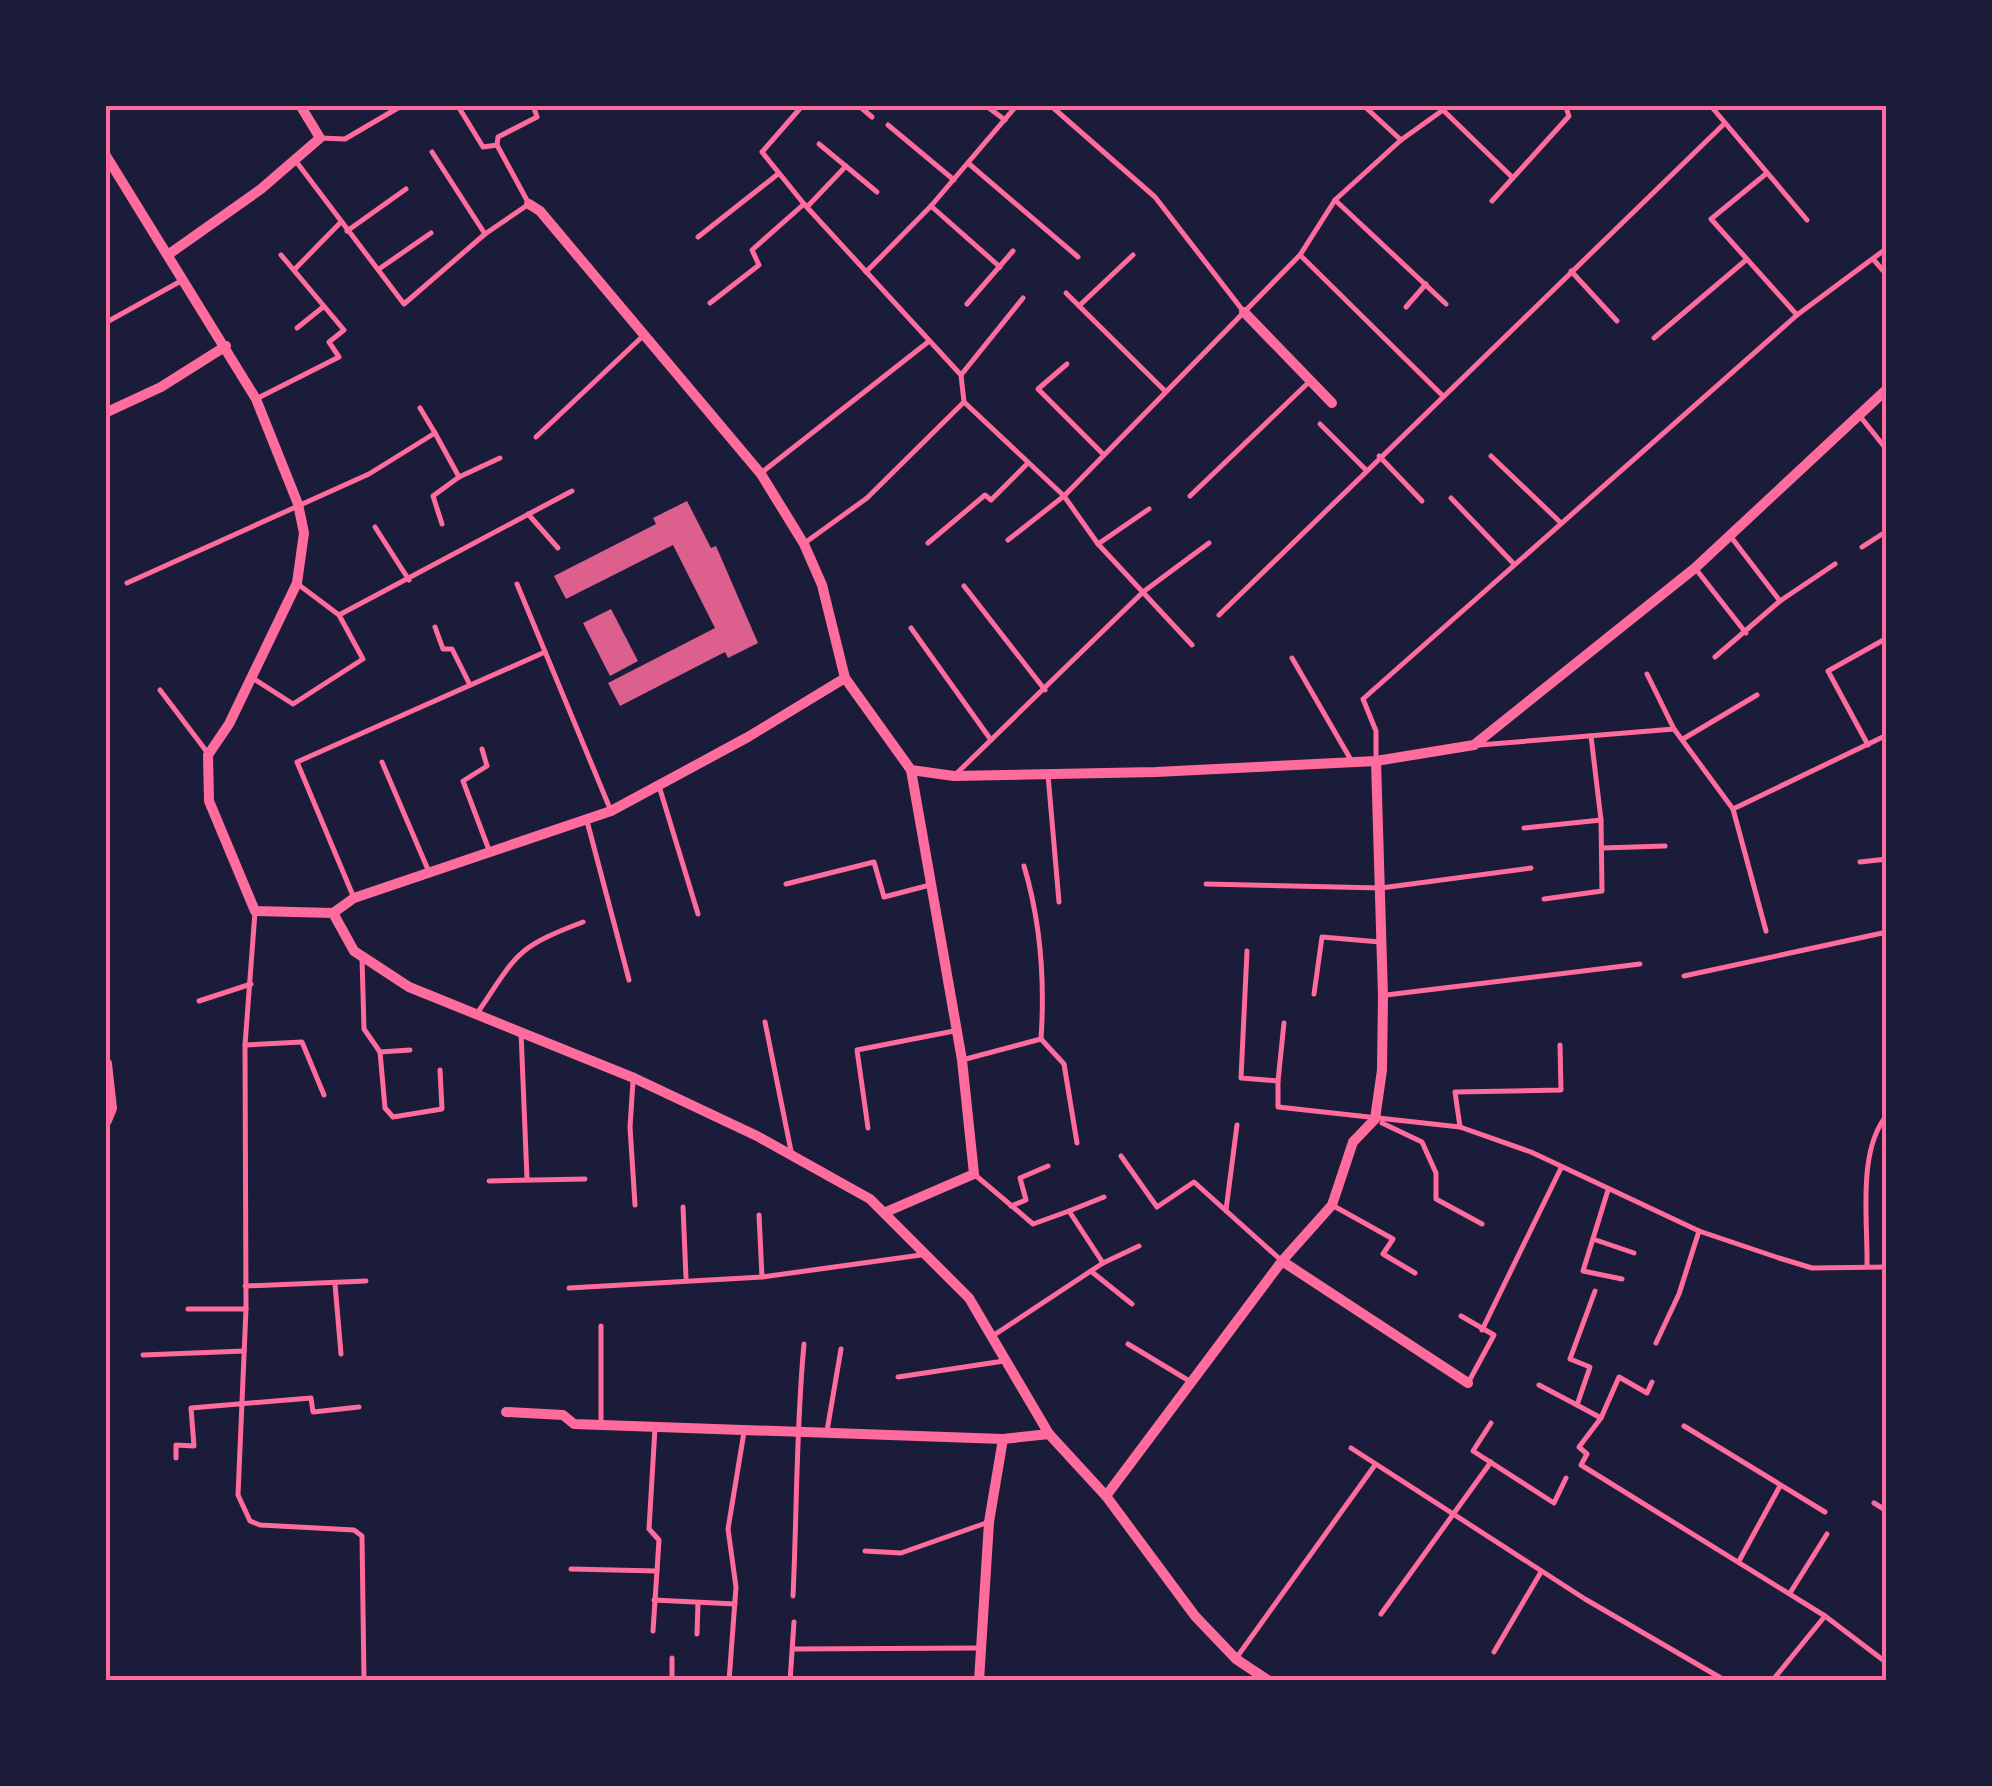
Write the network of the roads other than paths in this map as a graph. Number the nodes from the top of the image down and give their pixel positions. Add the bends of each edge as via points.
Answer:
1 (302, 105) edge
2 (404, 105) edge
3 (532, 105) edge
4 (803, 105) edge
5 (858, 105) edge
6 (985, 105) edge
7 (1017, 105) edge
8 (1050, 105) edge
9 (1363, 105) edge
10 (1450, 105) edge
11 (1565, 105) edge
12 (1710, 105) edge
13 (458, 106) edge
14 (1444, 111) junction
15 (872, 117) dead end
16 (1004, 120) junction
17 (1725, 123) junction
18 (888, 125) dead end
19 (320, 138) junction
20 (1401, 140) junction
21 (819, 144) dead end
22 (497, 145) junction
23 (432, 152) dead end
24 (105, 154) edge
25 (294, 159) junction
26 (968, 164) junction
27 (846, 166) junction
28 (1767, 172) junction
29 (778, 174) junction
30 (1513, 178) junction
31 (954, 180) junction
32 (406, 189) dead end
33 (876, 192) dead end
34 (1335, 200) junction
35 (1492, 201) dead end
36 (528, 204) junction
37 (805, 206) junction
38 (930, 206) junction
39 (1807, 220) dead end
40 (340, 223) junction
41 (347, 231) junction
42 (431, 232) dead end
43 (485, 234) junction
44 (698, 237) dead end
45 (1887, 248) edge
46 (1014, 250) dead end
47 (168, 254) junction
48 (1300, 254) junction
49 (282, 255) dead end
50 (1133, 255) dead end
51 (1078, 257) dead end
52 (1873, 259) junction
53 (1746, 260) junction
54 (1000, 267) junction
55 (378, 269) junction
56 (294, 270) junction
57 (1571, 271) junction
58 (866, 272) junction
59 (1887, 276) edge
60 (181, 281) junction
61 (1426, 284) junction
62 (1066, 293) dead end
63 (1023, 298) dead end
64 (710, 303) dead end
65 (967, 304) dead end
66 (1446, 304) dead end
67 (323, 306) junction
68 (1080, 306) junction
69 (1406, 306) dead end
70 (1244, 312) junction
71 (1797, 315) junction
72 (1617, 321) dead end
73 (105, 323) edge
74 (296, 328) dead end
75 (644, 335) junction
76 (1654, 338) dead end
77 (928, 342) junction
78 (226, 346) junction
79 (1067, 364) dead end
80 (961, 375) junction
81 (1311, 380) junction
82 (1887, 389) edge
83 (1165, 391) junction
84 (1443, 396) junction
85 (256, 399) junction
86 (964, 402) junction
87 (1332, 403) dead end
88 (420, 408) dead end
89 (1857, 412) junction
90 (105, 413) edge
91 (1320, 424) dead end
92 (435, 433) junction
93 (536, 437) dead end
94 (1887, 450) edge
95 (1103, 454) junction
96 (1379, 456) junction
97 (1491, 456) dead end
98 (500, 458) dead end
99 (1027, 464) junction
100 (1365, 469) junction
101 (761, 474) junction
102 (459, 477) junction
103 (572, 491) dead end
104 (1064, 496) junction
105 (1190, 496) dead end
106 (1452, 498) dead end
107 (1422, 501) dead end
108 (298, 504) junction
109 (1149, 509) dead end
110 (528, 514) junction
111 (1560, 522) junction
112 (442, 524) dead end
113 (375, 527) dead end
114 (1887, 532) edge
115 (1730, 537) junction
116 (1008, 540) dead end
117 (928, 543) dead end
118 (1209, 543) dead end
119 (804, 544) junction
120 (1098, 544) junction
121 (1862, 546) dead end
122 (558, 548) dead end
123 (1513, 563) junction
124 (1836, 564) dead end
125 (1695, 568) junction
126 (409, 580) junction
127 (297, 583) junction
128 (127, 584) dead end
129 (517, 584) dead end
130 (964, 586) dead end
131 (1143, 592) junction
132 (1780, 601) junction
133 (339, 615) junction
134 (1219, 615) dead end
135 (435, 627) dead end
136 (911, 628) dead end
137 (1746, 632) junction
138 (1887, 638) edge
139 (1192, 645) dead end
140 (545, 652) junction
141 (1715, 657) dead end
142 (1292, 658) dead end
143 (1647, 674) dead end
144 (249, 676) junction
145 (844, 678) junction
146 (470, 685) junction
147 (160, 690) dead end
148 (1046, 690) junction
149 (1757, 695) dead end
150 (1674, 728) junction
151 (1887, 734) edge
152 (1591, 736) junction
153 (1683, 739) junction
154 (992, 740) junction
155 (1474, 745) junction
156 (1868, 745) junction
157 (482, 749) dead end
158 (208, 755) junction
159 (1376, 761) junction
160 (382, 762) dead end
161 (1352, 762) junction
162 (912, 770) junction
163 (1048, 774) junction
164 (954, 776) junction
165 (658, 783) junction
166 (1733, 809) junction
167 (611, 811) junction
168 (1602, 820) junction
169 (587, 821) junction
170 (1524, 828) dead end
171 (1665, 846) dead end
172 (1602, 848) junction
173 (490, 852) junction
174 (1887, 860) edge
175 (1860, 862) dead end
176 (1024, 866) dead end
177 (1531, 868) dead end
178 (429, 872) junction
179 (786, 884) dead end
180 (1206, 884) dead end
181 (933, 885) junction
182 (1381, 888) junction
183 (354, 898) junction
184 (1544, 899) dead end
185 (1058, 902) dead end
186 (255, 910) junction
187 (332, 913) junction
188 (698, 914) dead end
189 (584, 922) dead end
190 (1766, 931) dead end
191 (1887, 932) edge
192 (1380, 942) junction
193 (1247, 951) dead end
194 (362, 955) junction
195 (1640, 964) dead end
196 (1684, 976) dead end
197 (629, 980) dead end
198 (250, 984) junction
199 (1314, 994) dead end
200 (1383, 996) junction
201 (199, 1001) dead end
202 (478, 1012) junction
203 (765, 1022) dead end
204 (1284, 1023) dead end
205 (521, 1029) junction
206 (956, 1030) junction
207 (1041, 1038) junction
208 (244, 1045) junction
209 (1560, 1045) dead end
210 (410, 1050) dead end
211 (380, 1052) junction
212 (962, 1060) junction
213 (105, 1064) edge
214 (440, 1070) dead end
215 (634, 1078) junction
216 (1278, 1081) junction
217 (324, 1096) dead end
218 (1887, 1115) edge
219 (1375, 1119) junction
220 (105, 1120) edge
221 (1237, 1125) dead end
222 (1460, 1127) junction
223 (868, 1128) dead end
224 (1077, 1143) dead end
225 (791, 1154) junction
226 (1121, 1156) dead end
227 (1048, 1166) dead end
228 (1561, 1168) junction
229 (974, 1174) junction
230 (527, 1179) junction
231 (584, 1179) dead end
232 (489, 1181) dead end
233 (1608, 1190) junction
234 (1104, 1197) dead end
235 (634, 1205) dead end
236 (1332, 1205) junction
237 (1011, 1206) junction
238 (683, 1207) dead end
239 (1226, 1210) junction
240 (886, 1212) junction
241 (1069, 1212) junction
242 (759, 1215) dead end
243 (1482, 1224) dead end
244 (1699, 1231) junction
245 (1593, 1238) junction
246 (1139, 1246) dead end
247 (929, 1253) junction
248 (1634, 1253) dead end
249 (1282, 1262) junction
250 (1103, 1263) junction
251 (1867, 1266) junction
252 (1887, 1268) edge
253 (1092, 1272) junction
254 (1415, 1272) dead end
255 (762, 1277) junction
256 (686, 1278) junction
257 (1622, 1280) dead end
258 (366, 1281) dead end
259 (336, 1284) junction
260 (245, 1286) junction
261 (568, 1288) dead end
262 (1595, 1290) dead end
263 (1132, 1304) dead end
264 (188, 1308) dead end
265 (246, 1309) junction
266 (1461, 1316) dead end
267 (601, 1326) dead end
268 (1482, 1330) junction
269 (994, 1335) junction
270 (804, 1344) dead end
271 (1128, 1344) dead end
272 (1656, 1344) dead end
273 (841, 1350) dead end
274 (244, 1351) junction
275 (340, 1354) dead end
276 (144, 1355) dead end
277 (1007, 1360) junction
278 (898, 1377) dead end
279 (1191, 1382) junction
280 (1468, 1382) joint
281 (1652, 1382) dead end
282 (1539, 1385) dead end
283 (1577, 1405) junction
284 (244, 1407) junction
285 (359, 1407) dead end
286 (506, 1412) dead end
287 (1601, 1418) junction
288 (1491, 1423) dead end
289 (601, 1424) junction
290 (655, 1426) junction
291 (1684, 1426) dead end
292 (745, 1429) junction
293 (796, 1431) junction
294 (826, 1431) junction
295 (1049, 1434) junction
296 (1003, 1440) junction
297 (1350, 1448) dead end
298 (176, 1458) dead end
299 (1491, 1462) junction
300 (1376, 1465) junction
301 (1566, 1478) dead end
302 (1780, 1486) junction
303 (1106, 1496) junction
304 (1874, 1503) dead end
305 (1887, 1511) edge
306 (1825, 1512) dead end
307 (1451, 1514) junction
308 (989, 1522) junction
309 (1827, 1534) dead end
310 (865, 1551) dead end
311 (1739, 1561) junction
312 (571, 1569) dead end
313 (656, 1572) junction
314 (1541, 1572) junction
315 (1790, 1593) junction
316 (793, 1596) dead end
317 (654, 1600) junction
318 (698, 1602) junction
319 (735, 1604) junction
320 (1380, 1614) dead end
321 (1826, 1616) junction
322 (794, 1622) dead end
323 (653, 1631) dead end
324 (696, 1634) dead end
325 (981, 1648) junction
326 (792, 1649) junction
327 (1494, 1652) dead end
328 (672, 1658) dead end
329 (1236, 1659) junction
330 (1887, 1663) edge
331 (364, 1681) edge
332 (672, 1681) edge
333 (728, 1681) edge
334 (790, 1681) edge
335 (980, 1681) edge
336 (1269, 1681) edge
337 (1726, 1681) edge
338 (1772, 1681) edge

1 - 19 street
2 - 19 lane via 345,139
3 - 22 lane via 537,117 498,137
4 - 29 lane via 762,152
5 - 15 lane
6 - 16 lane
7 - 16 lane
8 - 70 lane via 1155,197
9 - 20 lane
10 - 14 lane
11 - 30 lane via 1570,116
12 - 17 lane
13 - 22 lane via 483,147
14 - 20 lane
14 - 30 lane
16 - 26 lane
17 - 28 lane
17 - 57 lane
18 - 31 lane
19 - 25 street
20 - 34 lane
21 - 27 lane
22 - 36 lane
23 - 43 lane
24 - 47 street
25 - 40 lane
25 - 47 street
26 - 31 lane
26 - 51 lane
27 - 33 lane
27 - 37 lane
28 - 39 lane
28 - 53 lane via 1711,218
29 - 37 lane
29 - 44 lane
30 - 35 lane
31 - 38 lane
32 - 41 lane
34 - 48 lane
34 - 61 lane
36 - 43 lane
36 - 75 street
37 - 58 lane
37 - 64 lane via 752,250 759,265
38 - 54 lane
38 - 58 lane
40 - 41 lane
40 - 56 lane
41 - 55 lane
42 - 55 lane
43 - 55 lane via 404,304
45 - 52 lane
46 - 54 lane
47 - 60 street
48 - 70 lane
48 - 84 lane
49 - 56 lane
50 - 68 lane
52 - 59 lane
52 - 71 lane
53 - 71 lane
53 - 76 lane
54 - 65 lane
56 - 67 lane
57 - 72 lane
57 - 84 lane
58 - 77 lane
60 - 73 lane
60 - 78 street
61 - 66 lane
61 - 69 lane
62 - 68 lane
63 - 80 lane
67 - 74 lane
67 - 85 lane via 344,330 329,342 340,357
68 - 83 lane
70 - 81 street
70 - 83 lane
71 - 111 lane
75 - 93 lane
75 - 101 street
77 - 80 lane
77 - 101 lane
78 - 85 street
78 - 90 street
79 - 95 lane via 1038,389
80 - 86 lane
81 - 87 street
81 - 105 lane
82 - 89 street
83 - 95 lane
84 - 96 lane
85 - 108 street
86 - 99 lane
86 - 119 lane via 867,498
88 - 92 lane
89 - 94 lane
89 - 115 street
91 - 100 lane
92 - 102 lane
92 - 108 lane via 369,474
95 - 104 lane
96 - 100 lane
96 - 107 lane
97 - 111 lane
98 - 102 lane
99 - 104 lane
99 - 117 lane via 991,500 985,495
100 - 134 lane
101 - 119 street
102 - 112 lane via 433,496
103 - 110 lane
104 - 116 lane
104 - 120 lane
106 - 123 lane
108 - 127 street via 304,534
108 - 128 lane
109 - 120 lane
110 - 122 lane
110 - 126 lane
111 - 123 lane
113 - 126 lane
114 - 121 lane
115 - 125 street
115 - 132 lane
118 - 131 lane
119 - 145 street via 838,636
120 - 131 lane
123 - 159 lane via 1363,700 1376,731
124 - 132 lane
125 - 137 lane
125 - 155 street
126 - 133 lane
127 - 133 lane
127 - 144 street
129 - 140 lane
130 - 148 lane
131 - 139 lane
131 - 148 lane
132 - 137 lane
133 - 144 lane via 363,659 293,704
135 - 146 lane
136 - 154 lane
137 - 141 lane
138 - 156 lane via 1828,671
140 - 146 lane
140 - 167 lane
142 - 161 lane
143 - 150 lane
144 - 158 street
145 - 162 street
145 - 165 street
146 - 183 lane via 297,762
147 - 158 lane
148 - 154 lane
149 - 153 lane
150 - 152 lane
150 - 153 lane
151 - 156 lane
152 - 155 lane
152 - 168 lane
153 - 166 lane
154 - 164 lane
155 - 159 street
156 - 166 lane
157 - 173 lane via 488,766 463,781
158 - 186 street via 210,801
159 - 161 street
159 - 182 street
160 - 178 lane
161 - 163 street
162 - 164 street
162 - 181 street
163 - 164 street
163 - 185 lane
165 - 167 street
165 - 188 lane
166 - 190 lane
167 - 169 street
168 - 170 lane
168 - 172 lane
169 - 173 street
169 - 197 lane
171 - 172 lane
172 - 184 lane via 1602,891
173 - 178 street
174 - 175 lane
176 - 207 lane via 1038,917
177 - 182 lane
178 - 183 street
179 - 181 lane via 874,862 884,897
180 - 182 lane
181 - 206 street
182 - 192 street
183 - 187 street
186 - 187 street
186 - 198 lane
187 - 194 street
189 - 202 lane via 518,952
191 - 196 lane
192 - 199 lane via 1322,937
192 - 200 street
193 - 216 lane via 1242,1078
194 - 202 street via 409,987
194 - 211 lane via 364,1029
195 - 200 lane
198 - 201 lane
198 - 208 lane
200 - 219 street
202 - 205 street
203 - 225 lane
204 - 216 lane
205 - 215 street
205 - 230 lane
206 - 212 street
206 - 223 lane via 858,1050
207 - 212 lane
207 - 224 lane via 1064,1064
208 - 217 lane via 302,1042
208 - 260 lane
209 - 222 lane via 1562,1090 1455,1092
210 - 211 lane
211 - 214 lane via 384,1108 394,1117 442,1110
212 - 229 street
213 - 220 street
215 - 225 street
215 - 235 lane
216 - 219 lane via 1278,1107
218 - 251 lane via 1870,1158
219 - 222 lane
219 - 236 street via 1353,1142
219 - 243 lane via 1422,1142 1436,1173 1436,1198
221 - 239 lane
222 - 228 lane
225 - 240 street
226 - 239 lane via 1157,1207 1194,1182
227 - 237 lane via 1020,1178 1026,1200
228 - 233 lane
228 - 268 lane
229 - 237 lane
229 - 240 street
230 - 231 lane
230 - 232 lane
233 - 244 lane
233 - 245 lane
234 - 241 lane
236 - 249 street
236 - 254 lane via 1392,1239 1383,1254
237 - 241 lane via 1033,1224
238 - 256 lane
239 - 249 lane
240 - 247 street
241 - 250 lane
242 - 255 lane
244 - 251 lane via 1812,1268
244 - 272 lane
245 - 248 lane
245 - 257 lane via 1584,1271
246 - 250 lane
247 - 255 lane
247 - 269 street
249 - 279 street
249 - 280 street
250 - 253 lane
251 - 252 lane
253 - 263 lane
253 - 269 lane
255 - 256 lane
256 - 261 lane
258 - 259 lane
259 - 260 lane
259 - 275 lane
260 - 265 lane
262 - 283 lane via 1570,1358 1590,1367
264 - 265 lane
265 - 274 lane
266 - 268 lane
267 - 289 lane
268 - 280 lane via 1494,1335
269 - 277 street
270 - 293 lane
271 - 279 lane
273 - 294 lane
274 - 276 lane
274 - 284 lane
277 - 278 lane
277 - 295 street
279 - 303 street
281 - 287 lane via 1647,1393 1620,1377
282 - 283 lane
283 - 287 lane
284 - 285 lane via 312,1398 312,1412
284 - 298 lane via 191,1408 194,1446 176,1445
284 - 331 lane via 238,1495 250,1521 362,1536
286 - 289 street via 563,1414 574,1424
287 - 311 lane via 1579,1447 1587,1454 1581,1465
288 - 299 lane via 1473,1451
289 - 290 street
290 - 292 street
290 - 313 lane via 649,1529 659,1540
291 - 302 lane
292 - 293 street
292 - 319 lane via 728,1529
293 - 294 street
293 - 316 lane
294 - 296 street
295 - 296 street
295 - 303 street
296 - 308 street
297 - 300 lane
299 - 301 lane via 1554,1503
299 - 307 lane
300 - 307 lane
300 - 329 lane
302 - 306 lane
302 - 311 lane
303 - 329 street via 1195,1616
304 - 305 lane
307 - 314 lane
307 - 320 lane
308 - 310 lane via 902,1553
308 - 325 street
309 - 315 lane
311 - 315 lane
312 - 313 lane
313 - 317 lane
314 - 327 lane
314 - 337 lane
315 - 321 lane
317 - 318 lane
317 - 323 lane
318 - 319 lane
318 - 324 lane
319 - 333 lane
321 - 330 lane
321 - 338 lane
322 - 326 lane
325 - 326 lane
325 - 335 street
326 - 334 lane
328 - 332 lane
329 - 336 street

